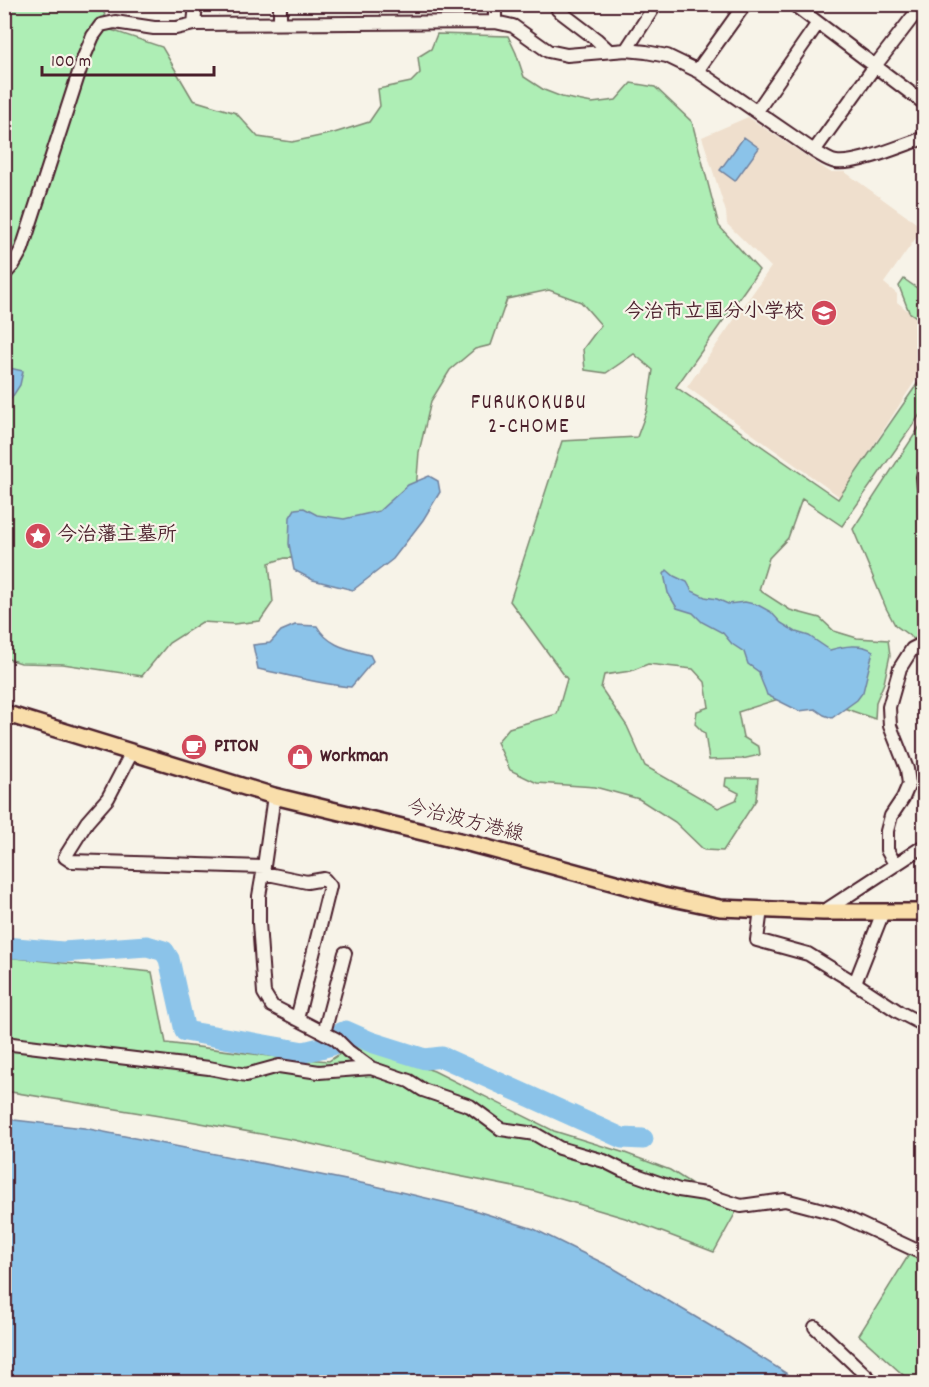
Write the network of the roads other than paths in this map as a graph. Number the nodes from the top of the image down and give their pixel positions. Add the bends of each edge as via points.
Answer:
1 (196, 4) edge
2 (280, 4) edge
3 (495, 4) edge
4 (558, 4) edge
5 (656, 4) edge
6 (745, 4) edge
7 (793, 4) edge
8 (917, 10) edge
9 (495, 22) junction
10 (280, 23) junction
11 (818, 23) junction
12 (194, 24) junction
13 (626, 50) junction
14 (609, 51) junction
15 (875, 66) junction
16 (697, 71) junction
17 (924, 103) edge
18 (756, 111) junction
19 (924, 138) edge
20 (814, 151) junction
21 (4, 275) edge
22 (924, 472) edge
23 (924, 489) edge
24 (924, 643) edge
25 (4, 713) edge
26 (132, 752) junction
27 (274, 796) junction
28 (924, 846) edge
29 (895, 864) junction
30 (263, 870) junction
31 (761, 909) junction
32 (823, 912) junction
33 (883, 912) junction
34 (924, 912) edge
35 (345, 953) dead end
36 (855, 983) junction
37 (297, 1019) junction
38 (924, 1025) edge
39 (324, 1033) junction
40 (4, 1043) edge
41 (371, 1068) junction
42 (924, 1254) edge
43 (815, 1327) dead end
44 (873, 1383) edge

1 - 12 street
2 - 10 street
3 - 9 street
4 - 14 street via 558,10
5 - 13 street
6 - 16 street
7 - 11 street
8 - 15 street
9 - 10 street
9 - 14 street via 513,26 548,51 567,55
10 - 12 street
11 - 15 street
11 - 18 street
12 - 21 street via 177,28 115,22 101,25 84,57 22,249
13 - 14 street
13 - 16 street via 667,56
15 - 17 street
15 - 20 street
16 - 18 street
18 - 20 street
19 - 20 street via 849,162 834,162
22 - 23 street
24 - 29 street via 912,649 900,669 889,706 890,726 909,784 887,831 887,850
25 - 26 main road, 今治波方港線
26 - 27 main road, 今治波方港線
26 - 30 street via 108,798 65,857 71,861
27 - 30 street
27 - 31 main road, 今治波方港線 via 663,896 720,908
28 - 29 street
29 - 32 street
30 - 37 street via 259,923 264,993 272,1006
30 - 37 street via 307,882 324,879 330,886
31 - 32 main road, 今治波方港線
31 - 36 street via 757,940 808,954
32 - 33 main road, 今治波方港線
33 - 34 main road, 今治波方港線
33 - 36 street
35 - 39 street
36 - 38 street
37 - 39 street
39 - 41 street
40 - 41 street via 246,1075 279,1066 319,1072
41 - 42 street via 470,1106 501,1129 535,1134 559,1148 680,1190 741,1206 785,1200 828,1211
43 - 44 street

